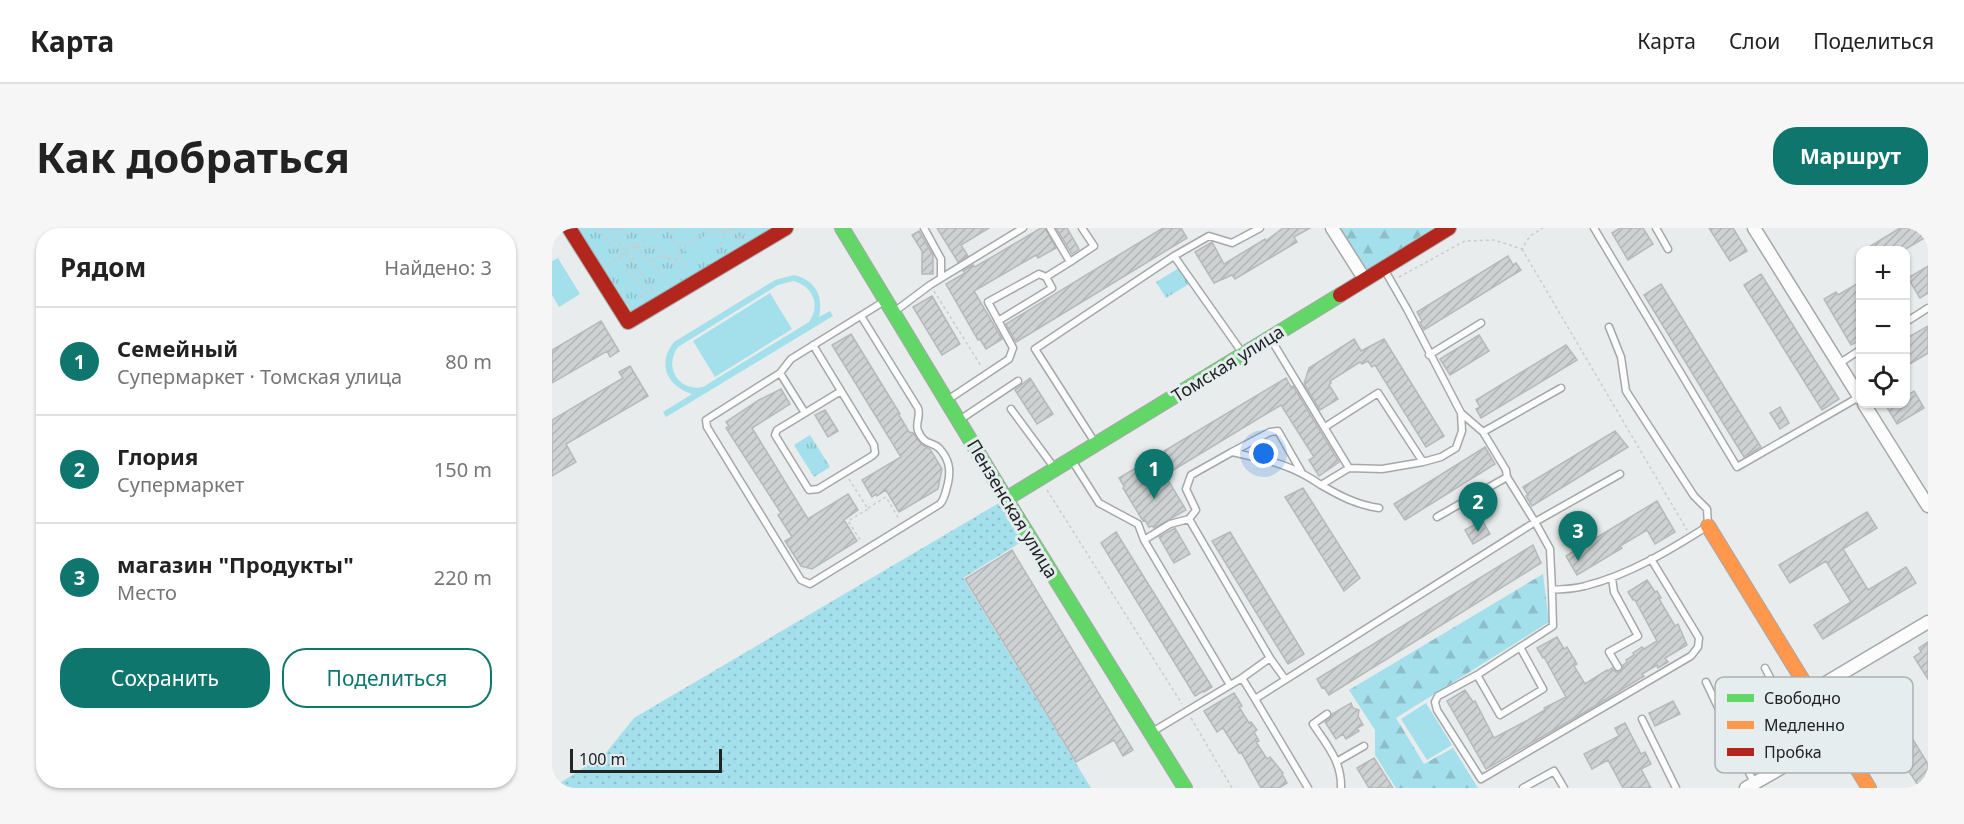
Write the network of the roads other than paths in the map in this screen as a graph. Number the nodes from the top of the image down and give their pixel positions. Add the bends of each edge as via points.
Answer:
1 (569, 228) edge
2 (786, 228) edge
3 (842, 228) edge
4 (924, 228) edge
5 (1023, 228) edge
6 (1050, 228) edge
7 (1082, 228) edge
8 (1260, 228) edge
9 (1332, 228) edge
10 (1449, 228) edge
11 (1594, 228) edge
12 (1656, 228) edge
13 (1754, 228) edge
14 (1668, 249) dead end
15 (1174, 256) junction
16 (1070, 262) junction
17 (1383, 269) junction
18 (1046, 277) junction
19 (941, 278) junction
20 (1365, 280) junction
21 (890, 306) junction
22 (1928, 308) edge
23 (861, 316) junction
24 (1910, 319) edge
25 (998, 321) junction
26 (1481, 323) dead end
27 (1609, 327) dead end
28 (1270, 338) junction
29 (813, 345) junction
30 (1856, 352) edge
31 (1243, 354) junction
32 (1429, 355) junction
33 (1839, 363) junction
34 (780, 373) junction
35 (1018, 381) dead end
36 (1561, 388) dead end
37 (841, 391) junction
38 (1856, 391) edge
39 (947, 400) junction
40 (1856, 400) edge
41 (1867, 408) edge
42 (1011, 409) dead end
43 (805, 413) junction
44 (1461, 413) junction
45 (959, 421) junction
46 (1325, 427) junction
47 (1483, 432) junction
48 (1096, 444) junction
49 (1232, 452) junction
50 (1072, 460) junction
51 (1423, 462) junction
52 (1349, 468) junction
53 (1056, 469) junction
54 (1302, 472) junction
55 (1620, 474) dead end
56 (1507, 477) junction
57 (1321, 485) junction
58 (1006, 499) junction
59 (1928, 506) edge
60 (1379, 508) dead end
61 (1437, 517) dead end
62 (1189, 519) junction
63 (1535, 522) junction
64 (1708, 526) junction
65 (1144, 540) junction
66 (1651, 559) junction
67 (1612, 578) junction
68 (1552, 590) junction
69 (1928, 622) edge
70 (1520, 647) junction
71 (1270, 658) junction
72 (1618, 667) dead end
73 (1765, 668) dead end
74 (1477, 675) junction
75 (1770, 677) edge
76 (1801, 677) edge
77 (1836, 677) edge
78 (1242, 678) junction
79 (1285, 679) junction
80 (1706, 682) dead end
81 (1230, 685) junction
82 (1255, 699) junction
83 (1715, 703) edge
84 (1327, 714) dead end
85 (1642, 720) dead end
86 (1151, 733) junction
87 (1364, 746) dead end
88 (1338, 761) junction
89 (1772, 773) edge
90 (1860, 773) edge
91 (1750, 786) edge
92 (1185, 788) edge
93 (1308, 788) edge
94 (1341, 788) edge
95 (1523, 788) edge
96 (1564, 788) edge
97 (1676, 788) edge
98 (1869, 788) edge

1 - 2 street via 628,322
3 - 21 street, Пензенская улица
4 - 19 lane via 941,259
5 - 19 lane
6 - 16 lane
7 - 16 lane via 1094,246
8 - 15 lane via 1232,243 1209,236
9 - 20 street
10 - 17 street, Томская улица
11 - 40 lane via 1737,467
12 - 14 lane
13 - 33 street
15 - 31 lane
15 - 48 lane via 1035,349
16 - 18 lane
17 - 20 street, Томская улица
17 - 32 lane
18 - 25 lane via 1052,288
18 - 25 lane via 1039,274 988,302
19 - 21 lane
20 - 28 street, Томская улица
21 - 23 lane
21 - 39 street, Пензенская улица
22 - 24 lane
23 - 29 lane
23 - 34 lane via 920,412 918,430 926,443 939,449 950,469 943,502 810,584 804,583 705,423
25 - 39 lane via 1013,348 1009,359
26 - 32 lane
27 - 64 lane via 1621,357 1626,391 1694,496 1707,509
28 - 31 street, Томская улица
28 - 46 lane
29 - 34 lane via 791,359
29 - 37 lane
30 - 33 lane
31 - 48 street, Томская улица
32 - 44 lane
33 - 38 street
34 - 43 lane
35 - 45 lane
36 - 47 lane
37 - 43 lane
37 - 43 lane via 876,449 872,456 814,491 806,487 775,435
39 - 45 street, Пензенская улица
41 - 59 street
42 - 53 lane
44 - 47 lane
44 - 51 lane via 1462,431 1456,448
45 - 58 street, Пензенская улица
46 - 51 lane via 1378,393
46 - 52 lane
47 - 56 lane
48 - 50 street, Томская улица
49 - 54 lane
49 - 54 lane via 1278,431
49 - 62 lane via 1191,475 1186,489 1196,510
50 - 53 street, Томская улица
50 - 65 lane via 1099,503 1138,524
51 - 52 lane via 1382,469
52 - 57 lane
53 - 58 street, Томская улица
54 - 57 lane
55 - 63 lane
56 - 61 lane
56 - 63 lane
57 - 60 lane via 1343,498
58 - 86 street, Пензенская улица
62 - 65 lane via 1170,524
62 - 71 lane
63 - 68 lane via 1550,549
63 - 79 lane
64 - 66 lane
64 - 76 street
65 - 81 lane
66 - 67 lane
66 - 74 lane via 1699,638 1698,647 1691,656 1631,687 1481,780 1435,702 1438,696
67 - 68 lane via 1583,587
67 - 72 lane via 1614,592 1638,636 1609,652
68 - 70 lane via 1553,626
69 - 77 street
70 - 74 lane
70 - 74 lane via 1543,689 1500,715
71 - 78 lane
71 - 79 lane
73 - 75 lane
78 - 81 lane
78 - 82 lane
79 - 82 lane
80 - 83 lane
81 - 86 lane
82 - 93 lane
84 - 88 lane via 1313,724
85 - 97 lane
86 - 92 street, Пензенская улица
87 - 88 lane
88 - 94 lane
89 - 91 street
90 - 98 street
95 - 96 lane via 1554,771

